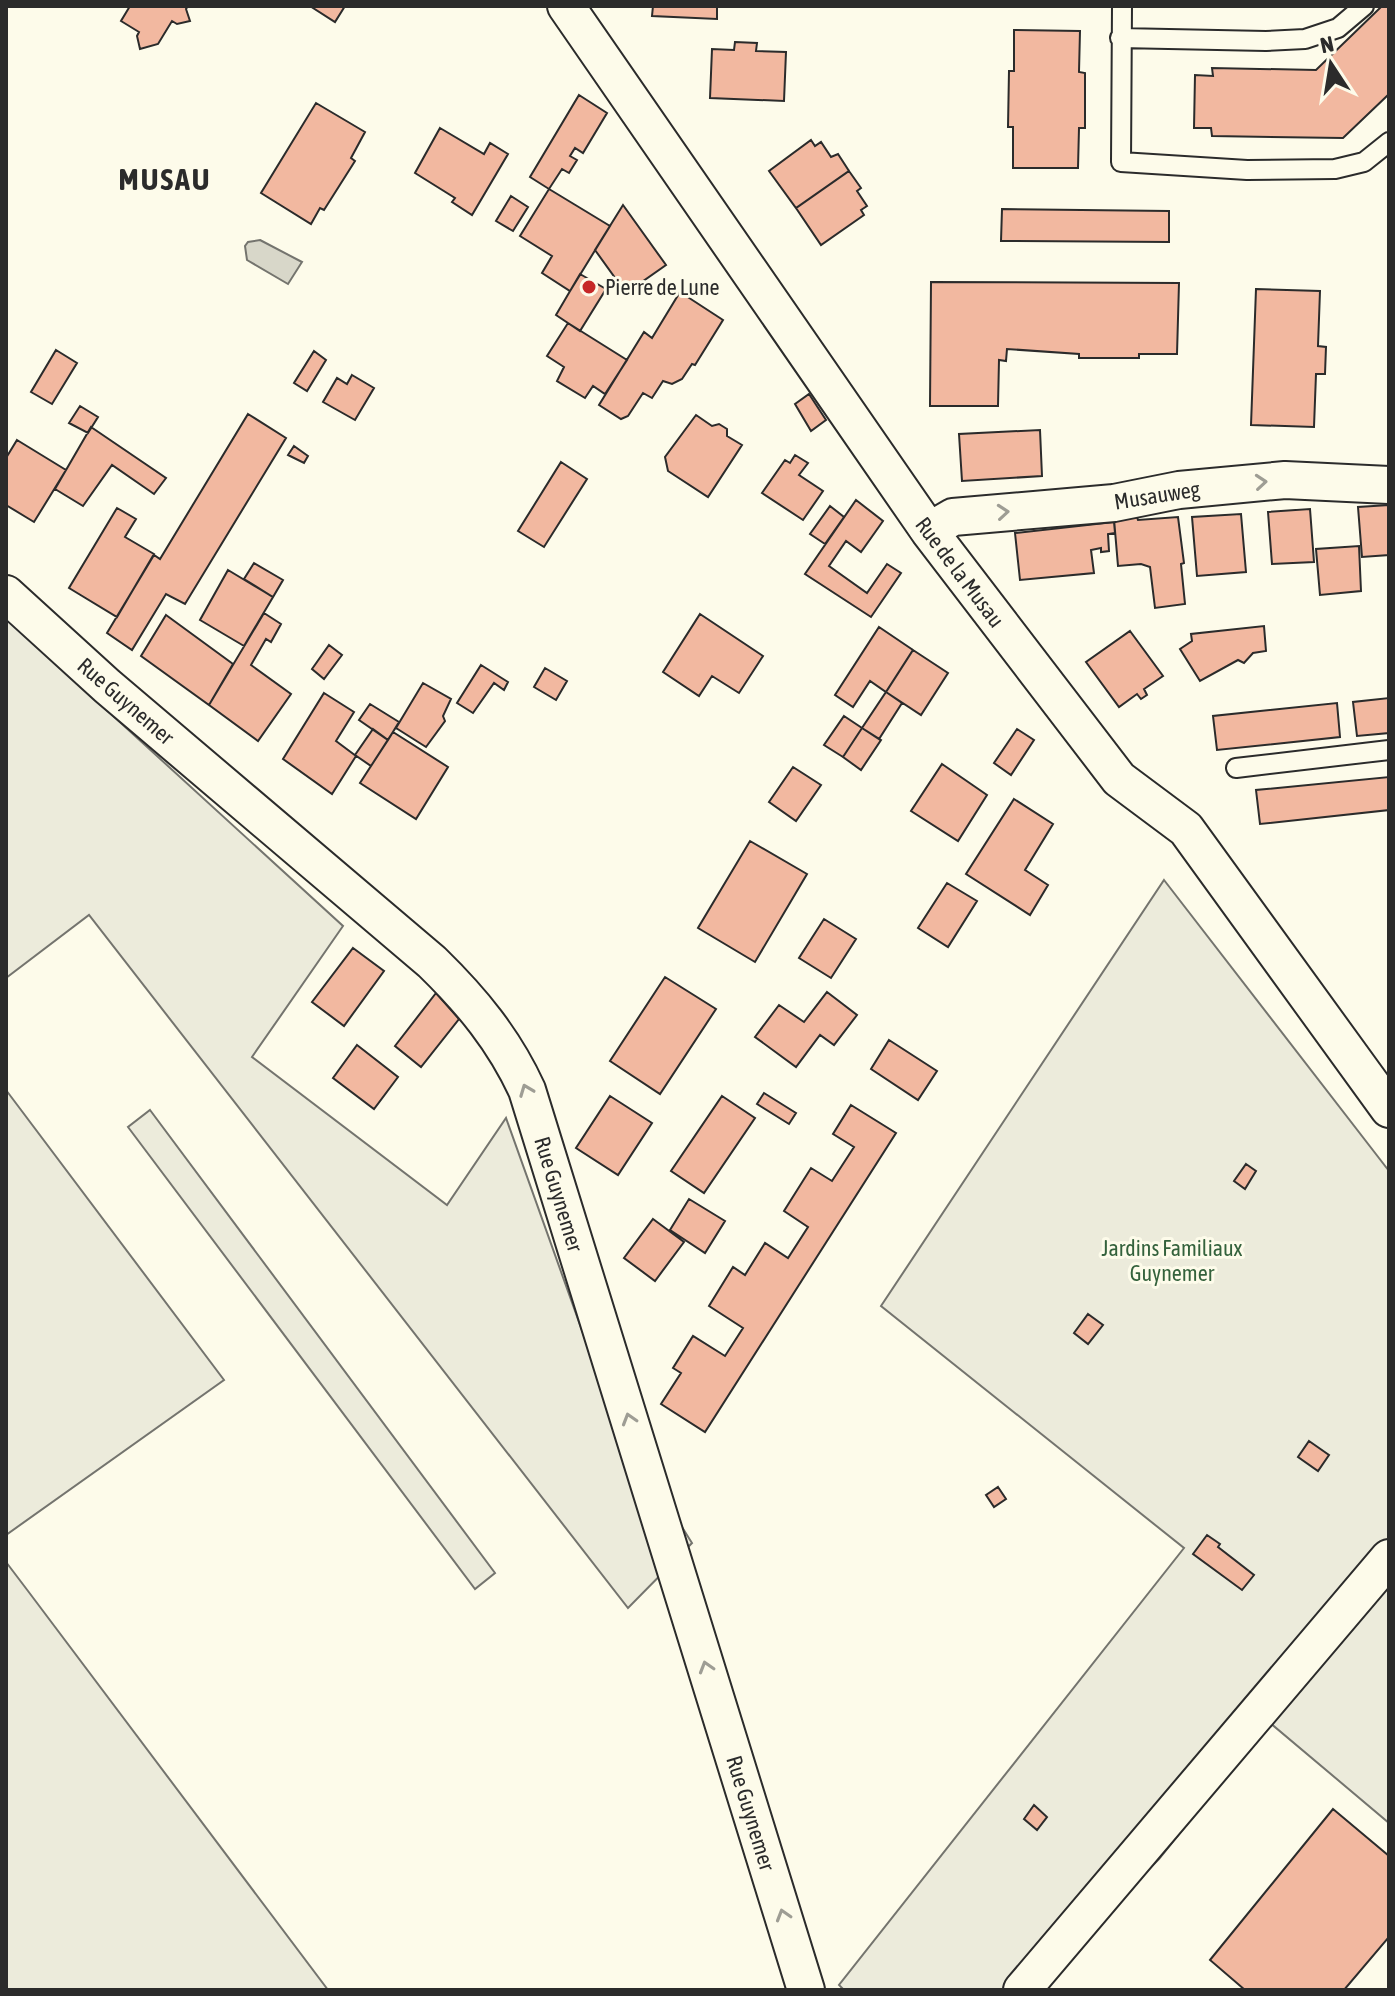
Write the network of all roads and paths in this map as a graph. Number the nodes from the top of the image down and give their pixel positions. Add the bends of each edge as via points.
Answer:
1 (566, 6) edge
2 (1122, 6) edge
3 (1364, 6) edge
4 (1120, 38) junction
5 (1389, 142) edge
6 (1389, 485) edge
7 (929, 531) junction
8 (6, 594) edge
9 (1389, 750) edge
10 (1236, 768) dead end
11 (1389, 1109) edge
12 (1384, 1572) edge
13 (806, 1990) edge
14 (1022, 1990) edge

1 - 7 street, Rue de la Musau
2 - 4 lane
3 - 4 lane via 1338,28 1305,39
4 - 5 lane via 1121,162 1335,169 1364,162
7 -> 6 street, Musauweg via 953,517 1114,503 1179,490 1285,480
7 - 11 street, Rue de la Musau via 1119,779 1186,829
13 -> 8 street, Rue Guynemer via 527,1090 506,1047 432,962
9 - 10 lane
12 - 14 street

